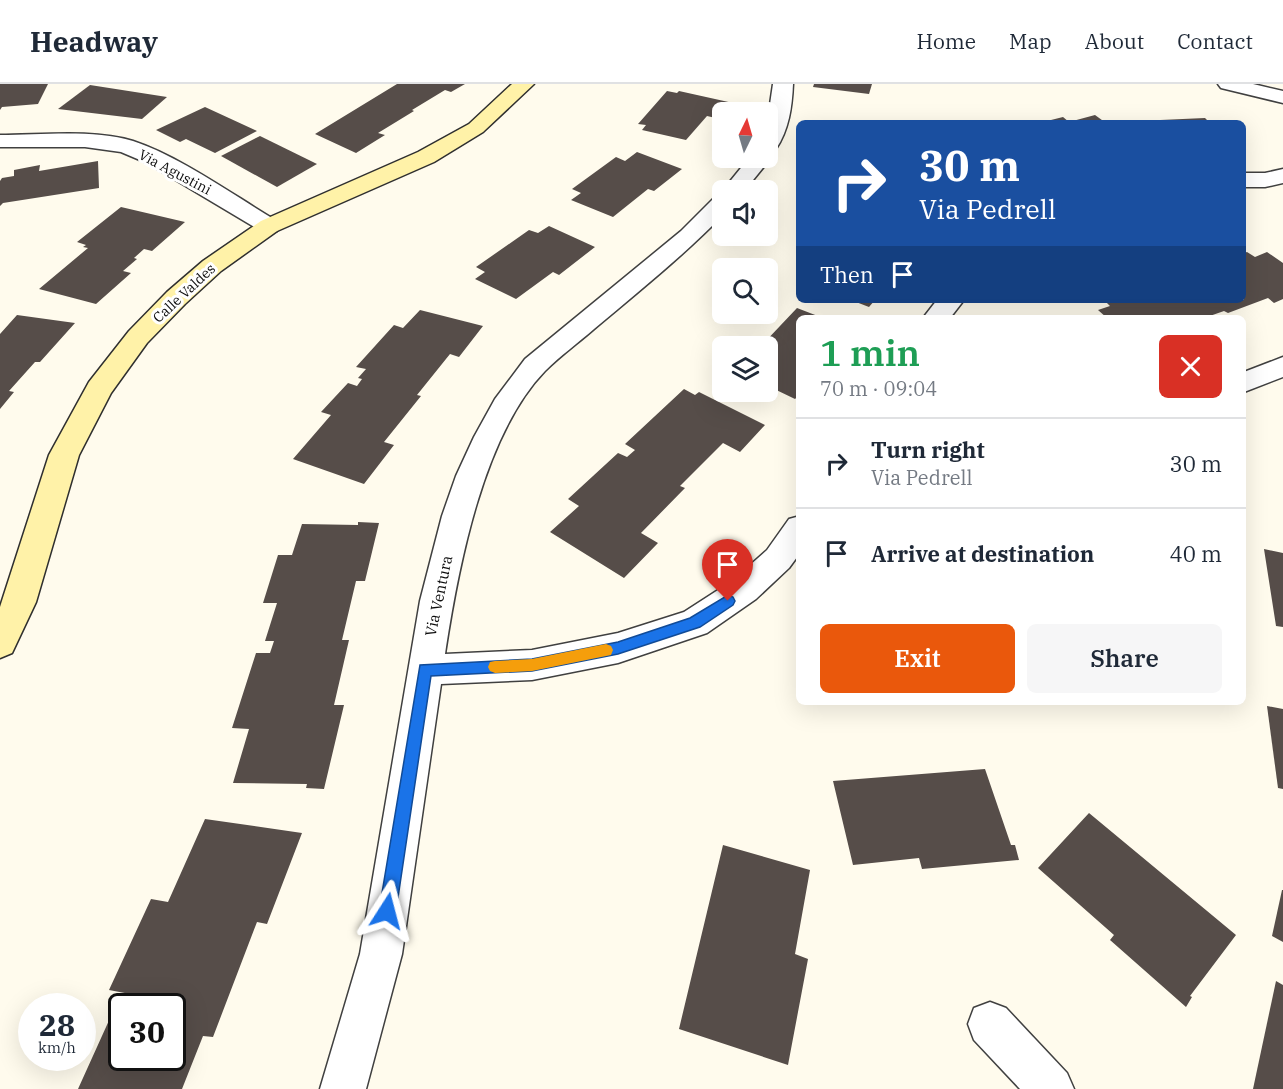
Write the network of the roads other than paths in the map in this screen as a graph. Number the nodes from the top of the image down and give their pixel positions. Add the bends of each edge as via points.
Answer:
1 (524, 84) edge
2 (783, 84) edge
3 (1228, 84) edge
4 (1283, 97) edge
5 (778, 120) edge
6 (0, 141) edge
7 (752, 168) edge
8 (1283, 176) edge
9 (743, 180) edge
10 (1246, 180) edge
11 (712, 213) edge
12 (269, 226) junction
13 (948, 303) edge
14 (938, 315) edge
15 (1283, 366) edge
16 (1246, 382) edge
17 (796, 534) edge
18 (0, 643) edge
19 (425, 670) junction
20 (990, 1024) dead end
21 (343, 1089) edge
22 (1051, 1089) edge

1 - 12 street, Calle Valdes via 476,128 426,157
2 - 5 street
3 - 4 street
6 - 12 street, Via Agustini via 85,141 125,146 155,158
7 - 9 street
8 - 10 street
11 - 19 street, Via Ventura via 534,365 495,420 462,500 438,594
12 - 18 street, Calle Valdes via 212,266 176,298 138,337 99,389 64,455 19,602
13 - 14 street
15 - 16 street
17 - 19 street via 778,559 744,590 695,622 618,648 532,665
19 - 21 street, Via Ventura via 380,955
20 - 22 street

